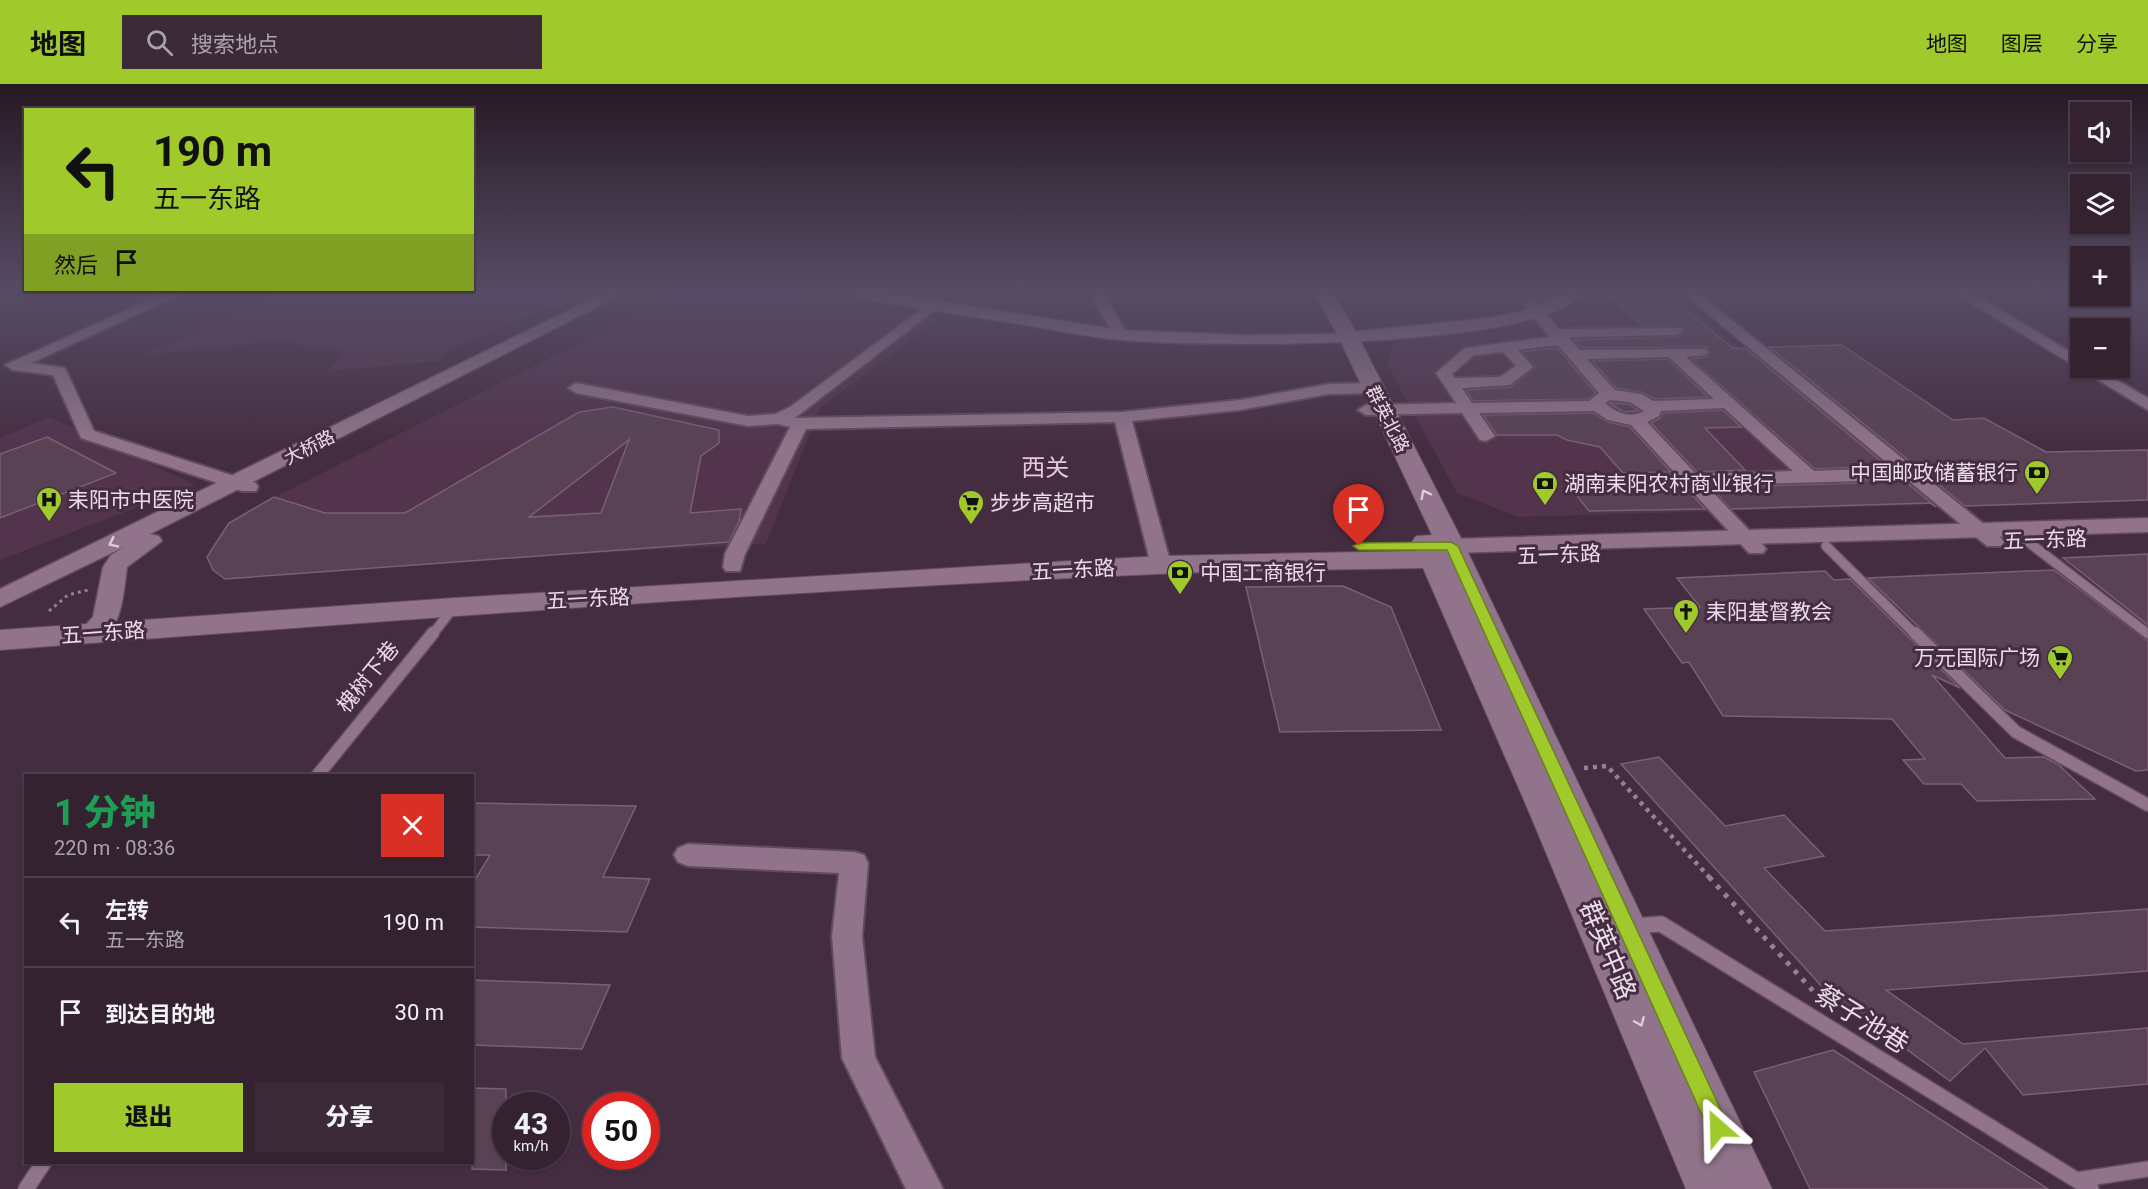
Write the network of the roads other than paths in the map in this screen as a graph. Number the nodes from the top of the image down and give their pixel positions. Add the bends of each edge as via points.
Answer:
1 (60, 345) edge
2 (517, 345) edge
3 (529, 345) edge
4 (881, 345) edge
5 (1343, 345) edge
6 (1520, 345) edge
7 (1566, 345) edge
8 (1753, 345) edge
9 (2048, 345) edge
10 (1507, 347) junction
11 (1700, 352) dead end
12 (1673, 353) junction
13 (1576, 355) junction
14 (2070, 358) edge
15 (2103, 378) edge
16 (1451, 383) junction
17 (576, 388) dead end
18 (1369, 399) junction
19 (1604, 400) junction
20 (1728, 403) junction
21 (2148, 405) edge
22 (1651, 406) junction
23 (1467, 408) junction
24 (1122, 417) junction
25 (778, 419) junction
26 (1635, 419) junction
27 (800, 424) junction
28 (1486, 436) dead end
29 (1864, 475) dead end
30 (1809, 476) junction
31 (1692, 480) junction
32 (1594, 482) dead end
33 (242, 486) junction
34 (2148, 525) edge
35 (1987, 536) junction
36 (2148, 537) edge
37 (2027, 541) junction
38 (1751, 543) junction
39 (1826, 546) junction
40 (1442, 553) junction
41 (1160, 559) junction
42 (733, 567) dead end
43 (0, 599) edge
44 (454, 607) junction
45 (0, 626) edge
46 (98, 627) junction
47 (2148, 634) edge
48 (0, 640) edge
49 (319, 774) edge
50 (2148, 805) edge
51 (688, 855) dead end
52 (1612, 926) junction
53 (43, 1164) edge
54 (2148, 1169) edge
55 (2084, 1184) edge
56 (26, 1189) edge
57 (926, 1189) edge
58 (1712, 1189) edge
59 (1746, 1189) edge

1 - 33 street via 14,365 59,371 87,434
2 - 33 street, 大桥路
3 - 33 street, 大桥路
4 - 25 street via 796,411
5 - 18 main road, 群英北路
6 - 10 street
7 - 13 street
8 - 35 street
9 - 14 street
10 - 16 street via 1470,351 1444,373
10 - 16 street via 1525,367 1504,382
11 - 12 street
12 - 13 street
12 - 20 street
13 - 19 street
15 - 21 street
16 - 23 street
17 - 25 street via 748,421
18 - 23 street
18 - 24 street via 1329,389 1240,405
18 - 40 main road, 群英北路
19 - 22 street via 1635,398
19 - 23 street
19 - 26 street via 1609,414
20 - 22 street
20 - 30 street
22 - 26 street via 1651,415
23 - 28 street
24 - 27 street
24 - 41 street
25 - 27 street
26 - 31 street
27 - 42 street via 735,554
29 - 30 street
30 - 31 street
31 - 32 street
31 - 38 street
33 -> 43 street, 大桥路
33 - 46 street, 大桥路 via 120,560
34 - 35 street, 五一东路
35 - 37 street, 五一东路
35 - 38 street, 五一东路
35 - 39 street, 五一东路
36 - 37 street, 五一东路
37 - 47 lane
38 - 39 street, 五一东路
38 - 40 street, 五一东路
39 - 50 lane via 2016,732
40 - 41 main road, 五一东路
40 - 52 main road, 群英中路
41 - 44 main road, 五一东路
41 - 46 main road, 五一东路 via 724,578
44 - 46 main road, 五一东路
44 - 49 lane, 槐树下巷
45 - 46 main road, 五一东路
46 - 48 main road, 五一东路
51 - 57 street via 855,863 847,936 859,1058
52 - 55 lane, 蔡子池巷 via 1661,924
52 -> 58 main road, 群英中路
52 - 59 main road, 群英中路
53 - 56 lane
54 - 55 lane

